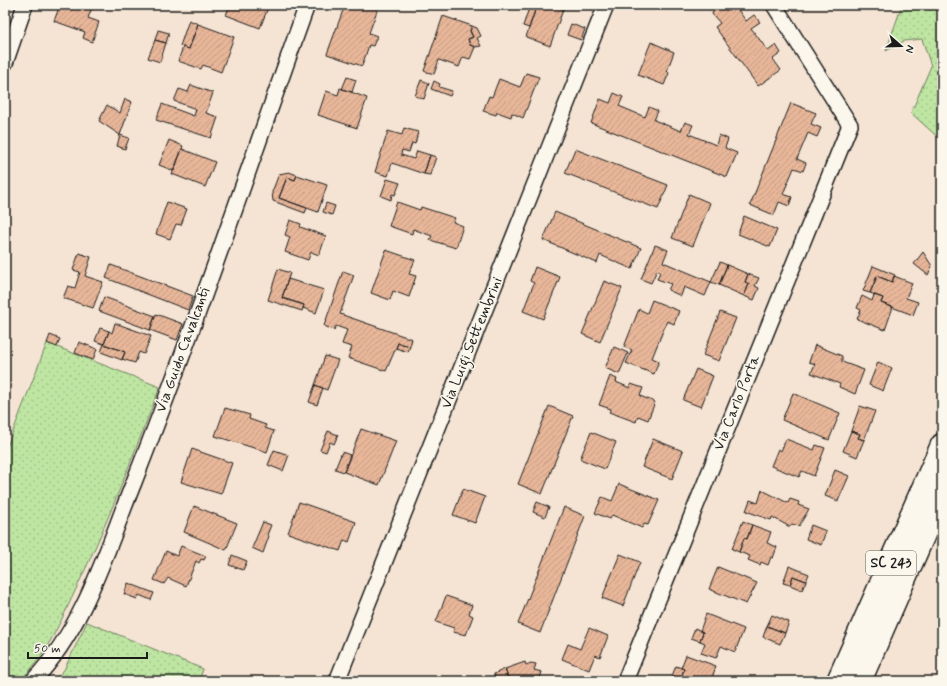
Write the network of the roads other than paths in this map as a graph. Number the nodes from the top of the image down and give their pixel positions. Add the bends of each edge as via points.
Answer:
1 (25, 5) edge
2 (307, 5) edge
3 (606, 5) edge
4 (774, 5) edge
5 (5, 63) edge
6 (942, 445) edge
7 (942, 493) edge
8 (33, 681) edge
9 (337, 681) edge
10 (625, 681) edge
11 (838, 681) edge
12 (860, 681) edge

1 - 5 street
2 - 8 street, Via Guido Cavalcanti via 153,434 86,603 49,665
3 - 9 street, Via Luigi Settembrini
4 - 10 street, Via Carlo Porta via 850,125
6 - 11 highway, SC 243
7 - 12 highway, SC 243

